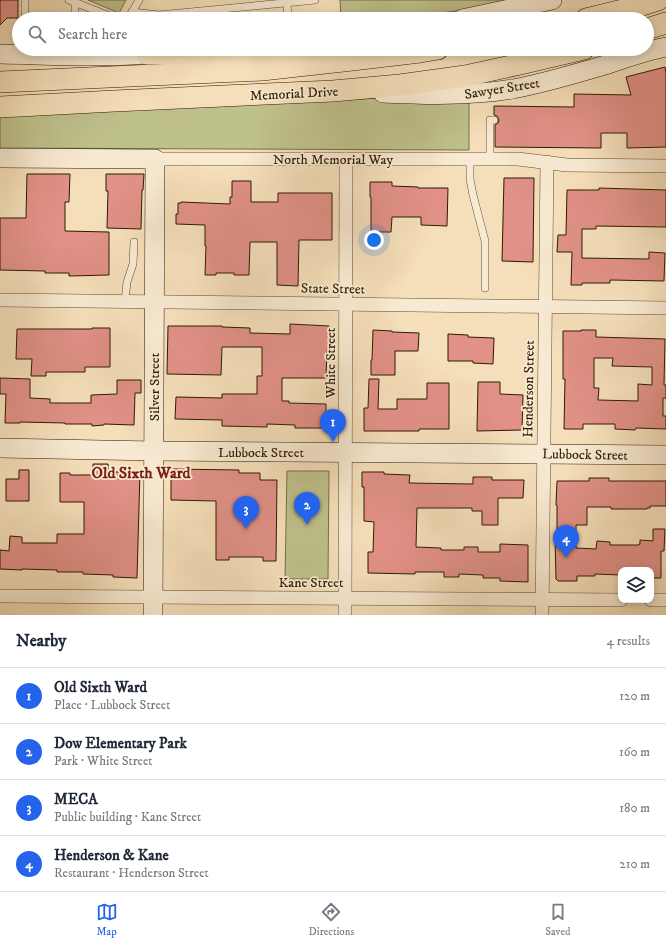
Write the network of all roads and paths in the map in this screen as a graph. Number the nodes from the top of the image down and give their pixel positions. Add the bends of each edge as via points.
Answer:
1 (25, 0) edge
2 (139, 0) edge
3 (315, 0) edge
4 (552, 0) edge
5 (658, 0) edge
6 (72, 1) edge
7 (300, 1) edge
8 (247, 3) edge
9 (287, 3) junction
10 (25, 12) edge
11 (74, 12) edge
12 (95, 12) edge
13 (132, 12) edge
14 (181, 12) edge
15 (288, 12) edge
16 (496, 12) edge
17 (615, 12) edge
18 (666, 23) edge
19 (654, 27) edge
20 (666, 47) edge
21 (654, 50) edge
22 (0, 54) edge
23 (12, 54) edge
24 (385, 56) edge
25 (553, 56) edge
26 (632, 56) edge
27 (0, 82) edge
28 (333, 91) junction
29 (0, 107) edge
30 (494, 120) dead end
31 (0, 158) edge
32 (155, 159) junction
33 (346, 159) junction
34 (470, 159) junction
35 (490, 159) junction
36 (546, 162) junction
37 (666, 166) edge
38 (134, 242) dead end
39 (485, 288) dead end
40 (0, 300) edge
41 (125, 301) junction
42 (154, 302) junction
43 (346, 304) junction
44 (545, 306) junction
45 (666, 308) edge
46 (0, 448) edge
47 (154, 451) junction
48 (345, 452) junction
49 (544, 454) junction
50 (666, 455) edge
51 (0, 596) edge
52 (345, 598) junction
53 (542, 599) junction
54 (618, 600) edge
55 (654, 600) edge
56 (666, 600) edge
57 (153, 606) edge
58 (345, 615) edge
59 (542, 615) edge

1 - 10 lane
2 - 13 lane
3 - 7 lane
4 - 16 street
5 - 17 main road
6 - 11 lane
6 - 12 lane
7 - 9 lane
8 - 9 lane
8 - 14 lane
9 - 15 lane
18 - 19 main road
20 - 21 street, Sawyer Street
22 - 23 street
24 - 27 main road, Memorial Drive via 262,70
25 - 28 main road, Memorial Drive via 465,76
26 - 28 street, Sawyer Street via 513,89 429,95
28 - 29 main road, Memorial Drive
30 - 35 lane via 490,120
31 - 32 street, North Memorial Way
32 - 33 street, North Memorial Way
32 - 42 street, Silver Street
33 - 34 street, North Memorial Way
33 - 43 street, White Street
34 - 35 street, North Memorial Way
34 - 39 lane via 470,179 485,241
35 - 36 street, North Memorial Way
36 - 37 street, North Memorial Way via 567,165
36 - 44 street, Henderson Street
38 - 41 lane via 133,264 127,282
40 - 41 street, State Street
41 - 42 street, State Street
42 - 43 street, State Street
42 - 47 street, Silver Street
43 - 44 street, State Street
43 - 48 street, White Street
44 - 45 street, State Street
44 - 49 street, Henderson Street
46 - 47 street, Lubbock Street
47 - 48 street, Lubbock Street
47 - 57 street, Silver Street
48 - 49 street, Lubbock Street
48 - 52 street, White Street
49 - 50 street, Lubbock Street
49 - 53 street, Henderson Street
51 - 57 street, Kane Street
52 - 53 street, Kane Street
52 - 57 street, Kane Street
52 - 58 street, White Street
53 - 54 street, Kane Street
53 - 59 street, Henderson Street
55 - 56 street

